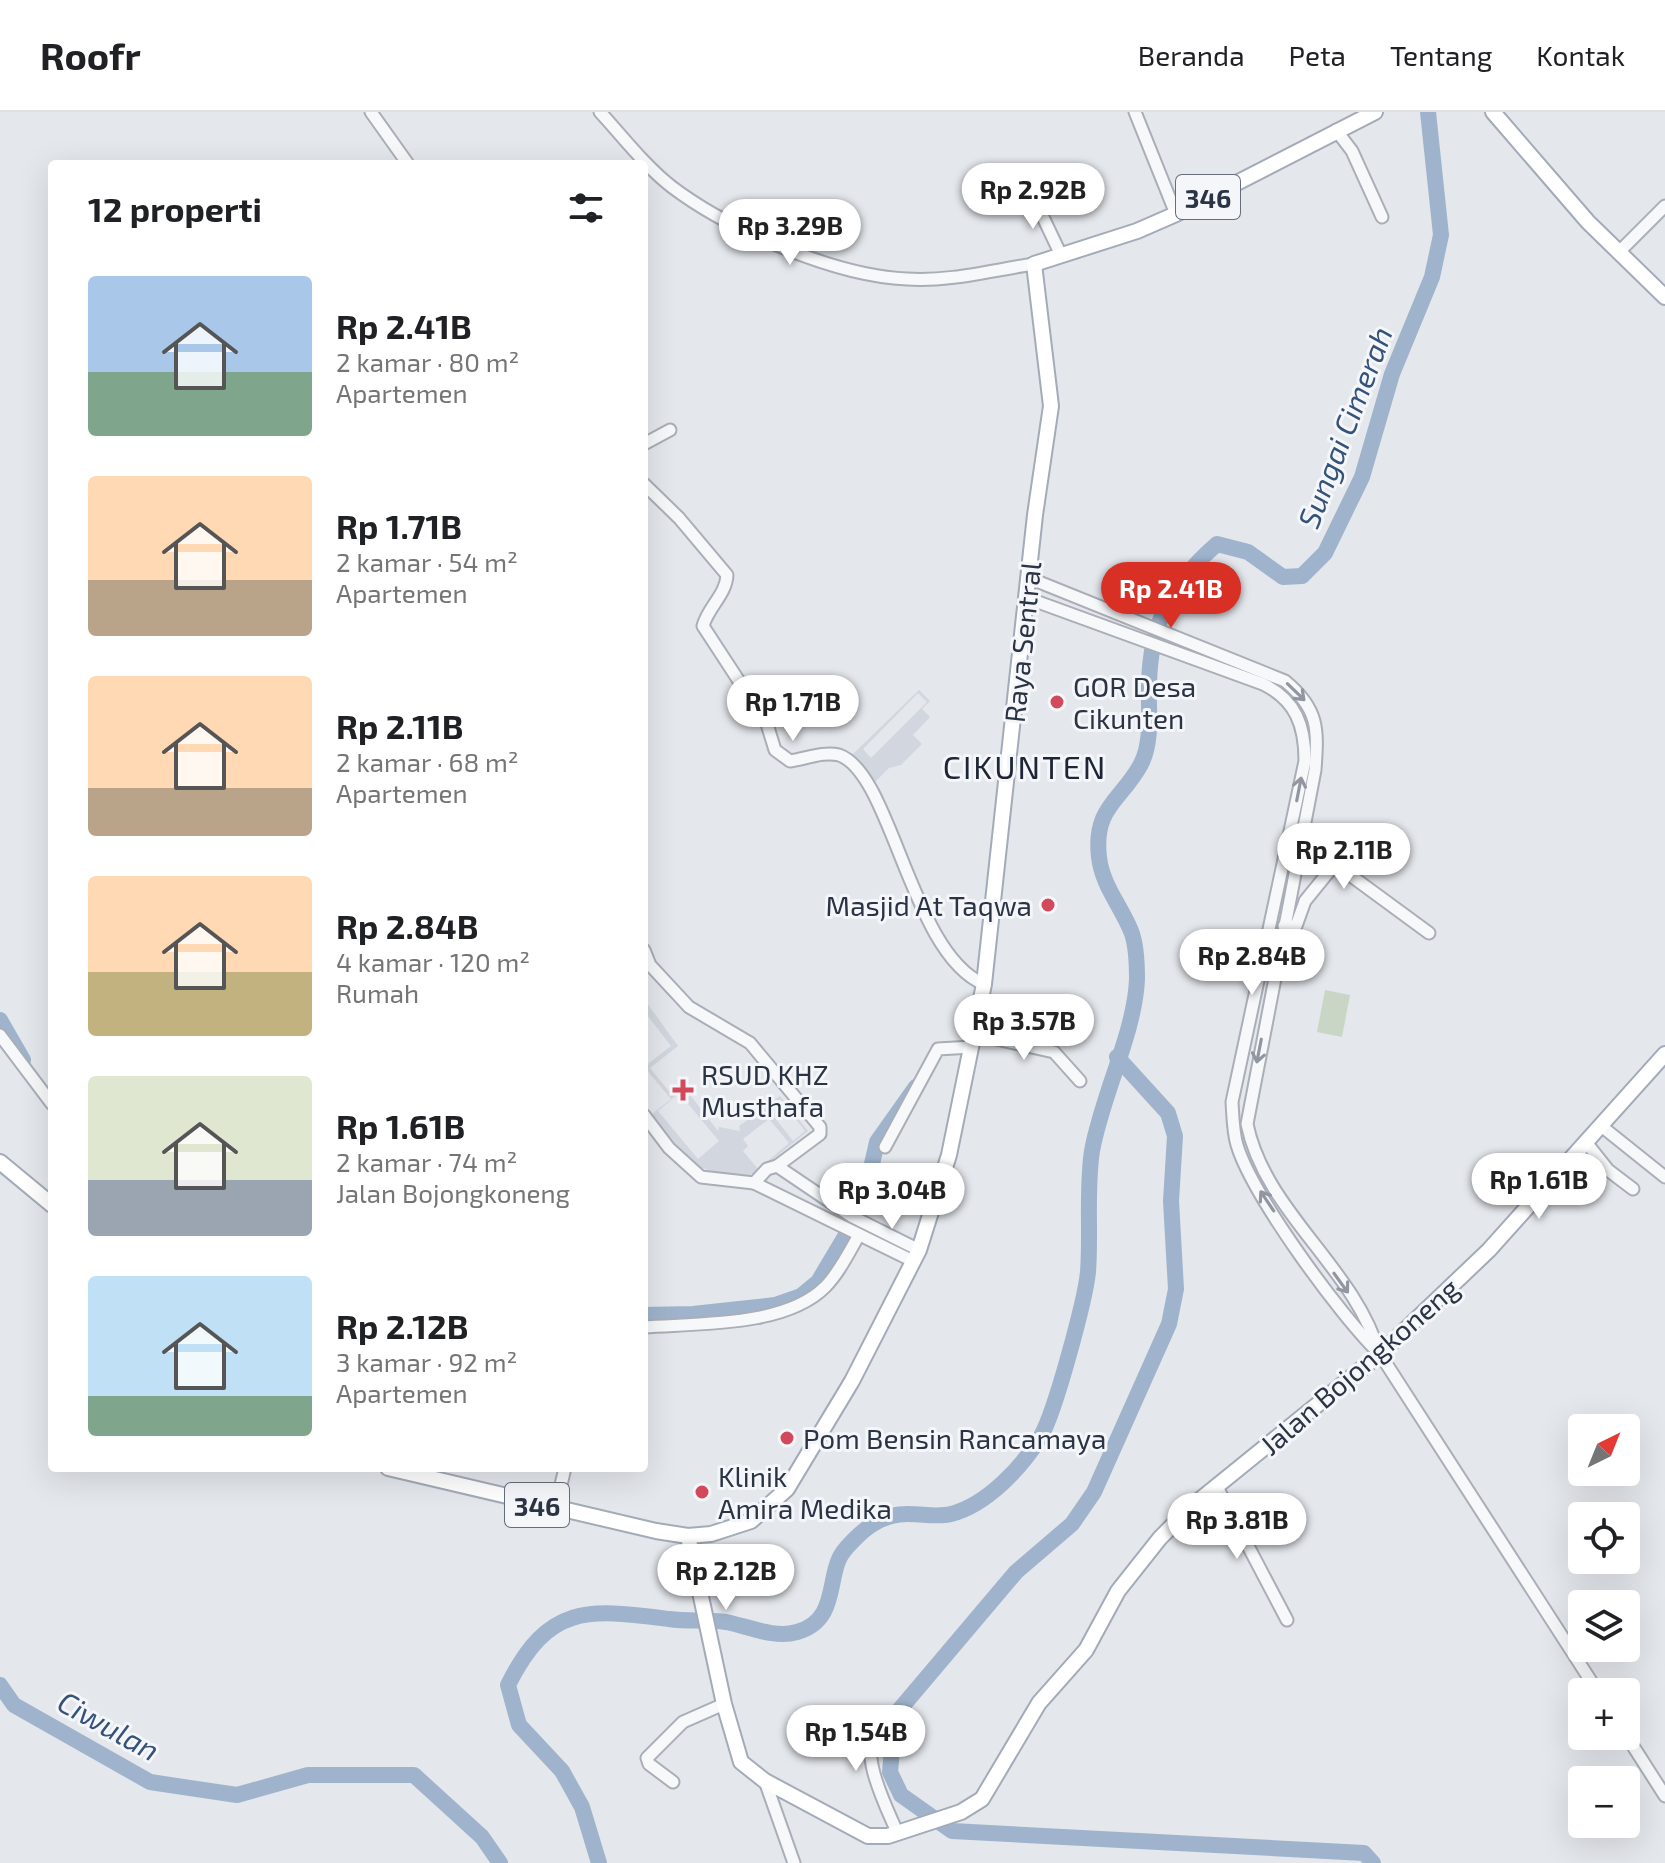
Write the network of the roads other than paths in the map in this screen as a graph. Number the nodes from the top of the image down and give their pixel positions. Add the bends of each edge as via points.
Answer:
1 (371, 112) edge
2 (600, 112) edge
3 (1135, 112) edge
4 (1375, 112) edge
5 (1493, 112) edge
6 (1343, 122) edge
7 (405, 160) edge
8 (646, 160) edge
9 (648, 162) edge
10 (1032, 194) dead end
11 (1665, 206) edge
12 (1176, 214) junction
13 (1382, 217) dead end
14 (1618, 253) junction
15 (1061, 255) junction
16 (1034, 264) junction
17 (1665, 297) edge
18 (670, 430) dead end
19 (648, 442) edge
20 (648, 488) edge
21 (1029, 578) junction
22 (1027, 598) junction
23 (1163, 632) junction
24 (1159, 644) junction
25 (1300, 817) junction
26 (1284, 926) junction
27 (1429, 933) dead end
28 (648, 958) edge
29 (1261, 966) junction
30 (1275, 970) junction
31 (984, 984) junction
32 (0, 1035) edge
33 (973, 1041) junction
34 (1665, 1054) edge
35 (1080, 1081) dead end
36 (48, 1099) edge
37 (648, 1120) edge
38 (1600, 1125) junction
39 (1585, 1141) junction
40 (885, 1147) dead end
41 (0, 1162) edge
42 (777, 1166) junction
43 (1665, 1177) edge
44 (754, 1183) junction
45 (803, 1187) junction
46 (1633, 1189) dead end
47 (48, 1202) edge
48 (793, 1203) junction
49 (853, 1232) junction
50 (1314, 1245) junction
51 (1302, 1253) junction
52 (916, 1256) junction
53 (648, 1327) edge
54 (1380, 1354) junction
55 (404, 1472) edge
56 (564, 1472) edge
57 (1217, 1487) junction
58 (555, 1510) junction
59 (688, 1536) junction
60 (1287, 1620) dead end
61 (1589, 1678) edge
62 (724, 1704) junction
63 (879, 1713) dead end
64 (1636, 1750) edge
65 (765, 1781) junction
66 (673, 1782) dead end
67 (1665, 1796) edge
68 (902, 1830) junction
69 (794, 1863) edge

1 - 7 street
2 - 8 street
3 - 12 street
4 - 6 main road, 346
5 - 14 main road
6 - 12 main road, 346
6 - 13 street
9 - 16 street via 671,186 742,227 875,276 909,280
10 - 15 street
11 - 14 street
12 - 15 main road, 346
14 - 17 main road
15 - 16 main road, 346
16 - 21 main road, Raya Sentral / 346 via 1051,406
18 - 19 street
20 - 31 street via 727,575 703,626 767,724 775,750 790,761 844,757 866,781 932,925 969,978
21 - 22 main road, Raya Sentral / 346
21 - 23 street
22 - 24 street
22 - 31 main road, Raya Sentral / 346
23 - 24 street
23 -> 25 street via 1285,681 1309,704 1317,736 1315,770
25 -> 24 street via 1305,736 1299,716 1277,691
25 - 26 street
25 - 29 street
26 - 27 street via 1296,926 1305,901 1335,864
26 - 30 street
28 - 42 street via 689,1007 755,1048 820,1127 820,1134
29 - 30 street
51 -> 29 street via 1244,1164 1234,1132 1232,1102
30 -> 50 street via 1247,1124 1251,1145
31 - 33 main road, Raya Sentral / 346
32 - 36 street
33 - 35 street via 1054,1052
33 - 40 street via 938,1049
33 - 52 main road, Raya Sentral / 346 via 949,1155
34 - 38 main road, Jalan Bojongkoneng
37 - 44 street via 701,1177
38 - 39 main road, Jalan Bojongkoneng
38 - 43 street
39 - 46 street via 1608,1170
39 - 54 main road, Jalan Bojongkoneng via 1489,1250
41 - 47 main road
42 - 44 street
42 - 45 street
44 - 48 street
45 - 48 street
45 - 52 street
48 - 49 street
49 - 52 street
49 - 53 street via 830,1282 806,1300 758,1318
50 - 51 street
50 -> 54 street via 1371,1323
51 - 54 street via 1357,1332
52 - 59 main road, Raya Sentral / 346 via 847,1391 787,1489 751,1521
54 - 57 main road, Jalan Bojongkoneng
54 - 61 street
55 - 58 main road, 346
56 - 58 street
57 - 60 street
57 - 68 main road, Jalan Bojongkoneng via 1170,1528 1131,1573 1086,1650 1039,1703 991,1790 973,1806
58 - 59 main road, 346
59 - 62 main road, Jalan Bojongkoneng
62 - 65 main road, Jalan Bojongkoneng via 741,1762
62 - 66 street via 683,1722 647,1758
63 - 68 street via 871,1727 870,1755
64 - 67 street
65 - 68 main road, Jalan Bojongkoneng via 857,1832 879,1837
65 - 69 street

